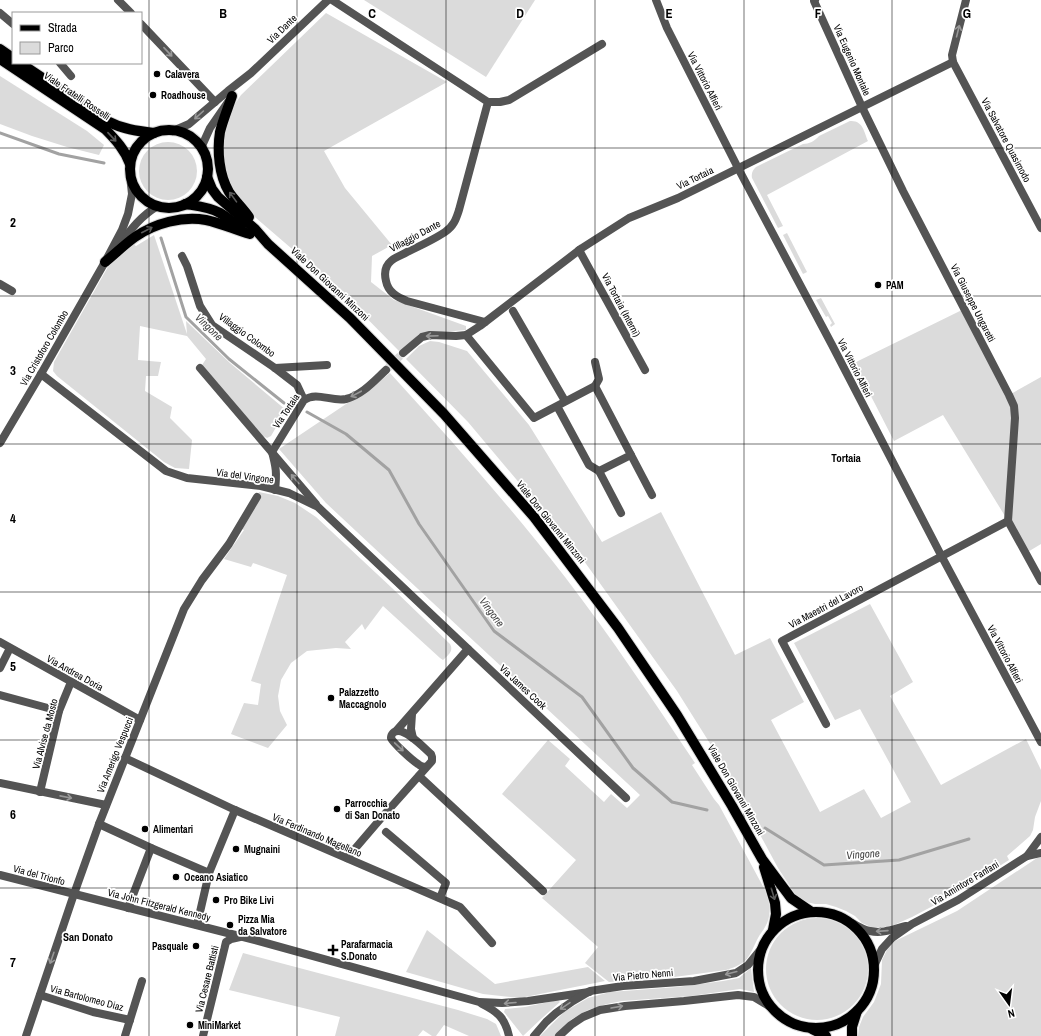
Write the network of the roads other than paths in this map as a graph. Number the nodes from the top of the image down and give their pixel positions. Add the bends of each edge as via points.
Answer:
1 (118, 0) edge
2 (328, 0) edge
3 (332, 0) edge
4 (656, 0) edge
5 (815, 0) edge
6 (966, 0) edge
7 (130, 12) edge
8 (0, 13) edge
9 (12, 23) edge
10 (142, 25) edge
11 (602, 44) dead end
12 (0, 49) edge
13 (12, 57) edge
14 (0, 59) edge
15 (954, 62) junction
16 (22, 64) edge
17 (61, 64) edge
18 (251, 73) junction
19 (71, 76) dead end
20 (232, 96) junction
21 (215, 102) junction
22 (488, 102) junction
23 (862, 107) junction
24 (173, 131) junction
25 (154, 133) junction
26 (201, 148) junction
27 (130, 164) junction
28 (738, 168) junction
29 (130, 175) junction
30 (207, 177) junction
31 (185, 204) junction
32 (158, 206) junction
33 (1041, 228) edge
34 (253, 232) junction
35 (579, 250) junction
36 (182, 256) dead end
37 (105, 262) junction
38 (0, 284) edge
39 (12, 291) dead end
40 (513, 311) dead end
41 (485, 322) junction
42 (466, 335) junction
43 (403, 353) tunnel mouth
44 (595, 362) dead end
45 (327, 365) dead end
46 (200, 368) dead end
47 (275, 368) junction
48 (386, 370) tunnel mouth
49 (644, 370) dead end
50 (41, 374) junction
51 (595, 386) junction
52 (304, 400) junction
53 (565, 402) junction
54 (557, 406) junction
55 (3, 432) edge
56 (0, 444) edge
57 (272, 452) junction
58 (631, 455) junction
59 (599, 471) junction
60 (275, 490) junction
61 (652, 495) dead end
62 (257, 497) dead end
63 (318, 507) junction
64 (621, 514) dead end
65 (1008, 521) junction
66 (942, 556) junction
67 (1041, 580) edge
68 (0, 642) edge
69 (10, 648) junction
70 (468, 649) junction
71 (0, 668) edge
72 (71, 682) junction
73 (0, 695) edge
74 (59, 711) junction
75 (412, 713) junction
76 (140, 720) junction
77 (826, 724) dead end
78 (398, 730) junction
79 (413, 738) junction
80 (1041, 742) edge
81 (125, 758) junction
82 (426, 767) junction
83 (419, 776) junction
84 (0, 783) edge
85 (40, 792) junction
86 (626, 798) dead end
87 (106, 805) junction
88 (235, 810) junction
89 (99, 824) junction
90 (386, 832) dead end
91 (1041, 837) edge
92 (151, 848) junction
93 (1041, 853) edge
94 (1027, 856) junction
95 (347, 858) junction
96 (762, 859) junction
97 (209, 873) junction
98 (0, 875) edge
99 (543, 891) dead end
100 (74, 894) junction
101 (440, 898) junction
102 (128, 908) junction
103 (810, 912) junction
104 (852, 924) junction
105 (912, 924) junction
106 (197, 925) junction
107 (773, 930) junction
108 (221, 932) junction
109 (241, 937) junction
110 (226, 942) junction
111 (492, 943) dead end
112 (761, 949) junction
113 (874, 966) junction
114 (142, 981) dead end
115 (590, 992) junction
116 (40, 995) junction
117 (479, 1002) junction
118 (769, 1006) junction
119 (857, 1011) junction
120 (130, 1020) junction
121 (810, 1028) junction
122 (26, 1036) edge
123 (126, 1036) edge
124 (203, 1036) edge
125 (509, 1036) edge
126 (534, 1036) edge
127 (559, 1036) edge
128 (826, 1036) edge
129 (852, 1036) edge

1 - 7 street
2 - 18 street, Via Dante
3 - 22 street
4 - 28 street, Via Vittorio Alfieri via 667,28
5 - 23 street, Via Eugenio Montale
15 -> 6 street via 952,54
8 - 9 street
10 -> 21 street
11 - 22 street via 509,100
12 - 13 main road
14 -> 27 main road, Viale Fratelli Rosselli via 105,129 126,154
15 - 23 street, Via Tortaia
15 - 33 street, Via Salvatore Quasimodo
16 - 25 main road, Viale Fratelli Rosselli via 112,124
17 - 19 street
18 - 20 street, Via Dante
18 - 21 street, Via Dante
20 - 26 street, Via Dante via 210,128
34 -> 20 main road via 248,215 228,191 220,167 220,132
21 -> 24 street, Via Dante via 189,124
22 - 41 street, Villaggio Dante via 454,223 443,234 391,260 385,271 389,289 397,297
23 - 28 street, Via Tortaia
23 - 65 street, Via Giuseppe Ungaretti via 902,191 1014,406
24 - 25 main road
24 - 26 main road via 184,133 194,139
25 - 27 main road via 138,145
26 - 30 main road via 205,157
27 - 29 main road
28 - 35 street, Via Tortaia via 678,198 629,218
28 - 66 street, Via Vittorio Alfieri
29 - 32 main road via 140,195
29 - 37 street, Via Cristoforo Colombo via 132,194 128,214
30 - 31 main road via 199,193
30 - 34 main road, Viale Don Giovanni Minzoni via 218,197
31 - 32 main road via 167,208
31 - 34 main road, Viale Don Giovanni Minzoni via 216,211
32 - 37 street, Via Cristoforo Colombo via 139,220
37 -> 34 main road via 136,236 171,221 204,220
34 - 96 main road, Viale Don Giovanni Minzoni via 350,318 444,414 534,517 618,628 677,716
35 - 41 street, Via Tortaia
35 - 49 street, Via Tortaia (Interni)
36 - 47 street, Villaggio Colombo via 200,306 212,325
37 - 50 street, Via Cristoforo Colombo
38 - 39 street
40 - 53 street
41 - 42 street, Via Tortaia
42 -> 43 street via 422,337
42 - 54 street via 534,418
44 - 51 street via 599,379
45 - 47 street
46 - 57 street
47 - 52 street, Villaggio Colombo via 297,385
48 -> 52 street, Via Tortaia via 357,395 346,399 334,400 317,396
50 - 55 street, Via Cristoforo Colombo
50 - 60 street, Via del Vingone via 166,471 187,478 261,486
51 - 53 street
51 - 58 street
52 - 57 street, Via Tortaia
53 - 54 street
54 - 59 street via 589,465
55 - 56 street, Via Cristoforo Colombo
57 - 60 street via 276,472
63 -> 57 street
58 - 59 street
58 - 61 street
59 - 64 street
60 - 63 street, Via del Vingone via 289,493
62 - 76 street, Via Amerigo Vespucci via 229,544 184,609
63 - 70 street, Via del Vingone
65 - 66 street
65 - 67 street
66 - 77 street, Via Maestri del Lavoro via 782,641
66 - 80 street, Via Vittorio Alfieri
68 - 69 street, Via Andrea Doria
69 - 71 street
69 - 72 street, Via Andrea Doria
70 - 75 street
70 - 86 street, Via James Cook
72 - 74 street, Via Alvise da Mosto
72 - 76 street, Via Andrea Doria
73 - 74 street
74 - 85 street, Via Alvise da Mosto
75 - 78 street
75 - 79 street
76 - 81 street, Via Amerigo Vespucci
78 - 79 street
78 -> 82 street via 394,731 391,738 418,765
79 - 82 street via 431,754 432,761
81 - 87 street, Via Amerigo Vespucci
81 - 88 street, Via Ferdinando Magellano
82 - 83 street
83 - 95 street
83 - 99 street
84 - 85 street
85 -> 87 street
87 - 89 street, Via Amerigo Vespucci
88 - 95 street, Via Ferdinando Magellano
88 - 97 street
89 - 92 street
89 - 100 street, Via Amerigo Vespucci
90 - 101 street via 446,884
91 - 94 street, Via Amintore Fanfani
92 - 97 street
92 - 102 street
93 - 94 street, Via Amintore Fanfani
94 - 105 street, Via Amintore Fanfani via 958,900
95 - 101 street, Via Ferdinando Magellano
96 - 103 main road, Viale Don Giovanni Minzoni via 791,898
96 -> 107 main road, Viale Don Giovanni Minzoni via 775,903
97 - 106 street
98 - 100 street, Via del Trionfo
100 - 102 street, Via John Fitzgerald Kennedy
100 -> 116 street, Via Amerigo Vespucci
101 - 111 street, Via Ferdinando Magellano via 460,907
102 - 106 street, Via John Fitzgerald Kennedy
103 - 104 main road via 832,914
103 - 107 main road via 790,917
105 -> 104 street, Via Amintore Fanfani via 879,932
104 - 113 main road via 863,935 871,950
105 - 113 street, Via Amintore Fanfani via 892,938 882,949
106 - 108 street, Via John Fitzgerald Kennedy
107 - 112 main road
108 - 109 street, Via John Fitzgerald Kennedy
108 - 110 street
109 - 110 street, Via Cesare Battisti
109 - 117 street, Via John Fitzgerald Kennedy
110 - 124 street, Via Cesare Battisti
112 -> 115 street, Via Pietro Nenni via 748,965 736,973 694,981 623,986
112 - 118 main road via 757,969 760,989
113 - 119 main road via 871,988
114 - 120 street
115 -> 117 street, Via John Fitzgerald Kennedy via 528,1001
115 -> 126 street, Via Pietro Nenni via 556,1013
116 - 120 street, Via Bartolomeo Diaz via 93,1012
116 - 122 street, Via Amerigo Vespucci
117 - 125 street via 499,1015 507,1026
118 - 121 main road via 779,1016 792,1023
127 -> 118 street via 583,1017 600,1010 625,1006 738,995 754,997
119 - 121 main road via 843,1021 827,1027
119 - 129 main road
120 - 123 street
121 - 128 main road

